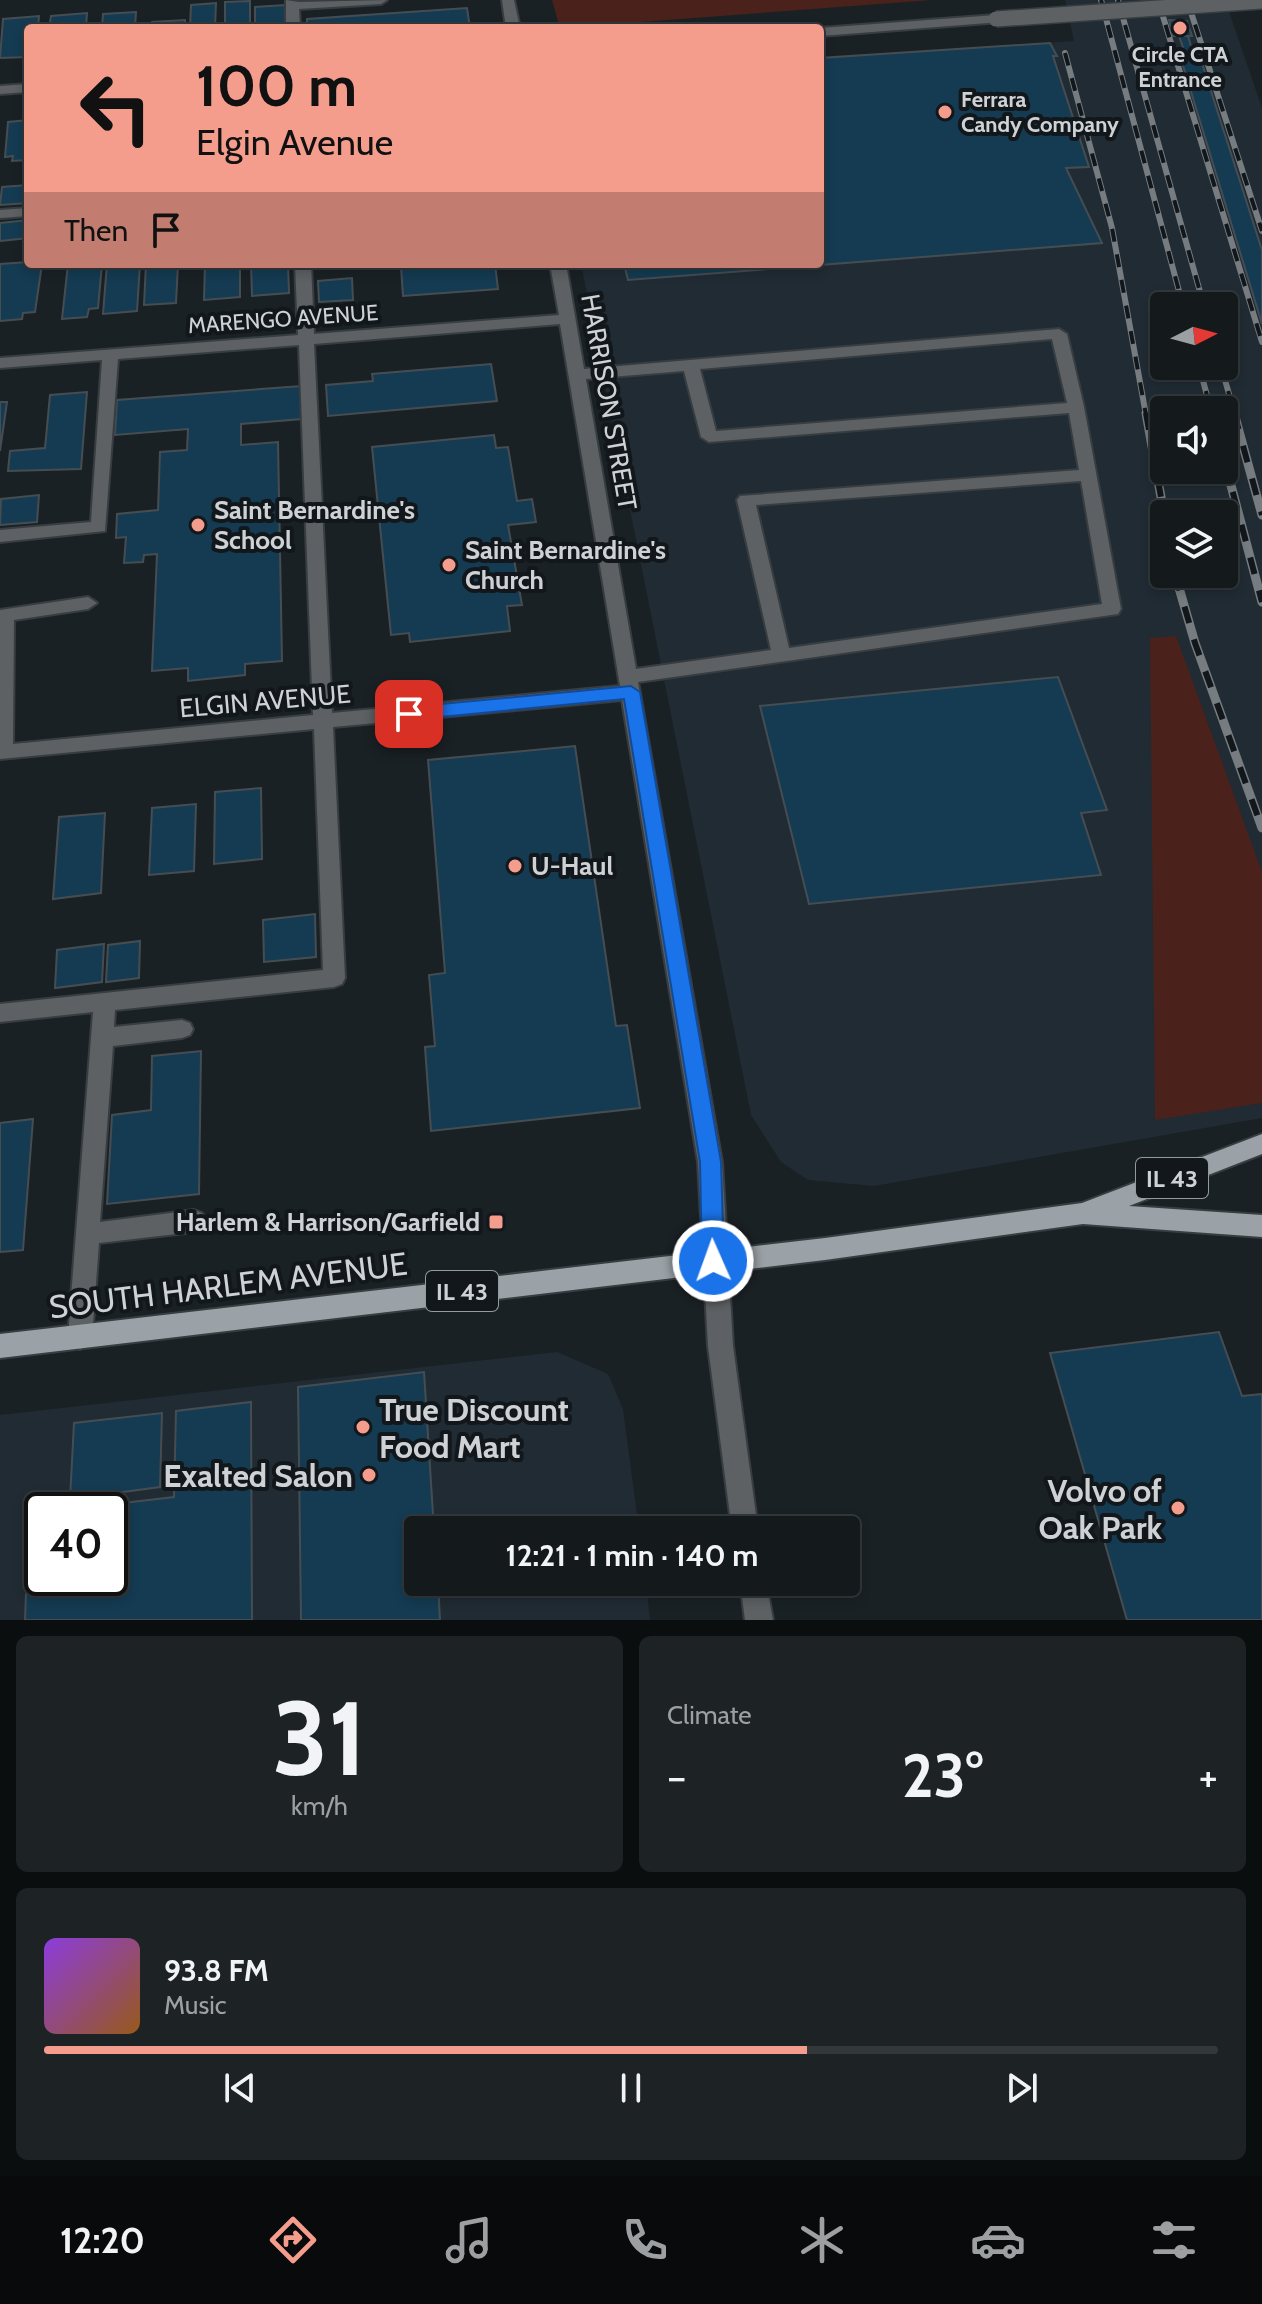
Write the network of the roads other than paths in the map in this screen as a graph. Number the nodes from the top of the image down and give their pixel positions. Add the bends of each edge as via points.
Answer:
1 (381, 0) edge
2 (508, 0) edge
3 (1262, 1) edge
4 (292, 3) edge
5 (293, 24) edge
6 (512, 24) edge
7 (824, 32) edge
8 (24, 88) edge
9 (0, 90) edge
10 (24, 212) edge
11 (0, 214) edge
12 (303, 268) edge
13 (559, 268) edge
14 (569, 319) junction
15 (306, 339) junction
16 (110, 354) junction
17 (0, 363) edge
18 (691, 365) junction
19 (578, 375) junction
20 (1076, 407) junction
21 (1088, 475) junction
22 (0, 536) edge
23 (88, 603) dead end
24 (781, 655) junction
25 (630, 684) junction
26 (323, 722) junction
27 (2, 752) edge
28 (105, 1002) junction
29 (0, 1013) edge
30 (182, 1029) dead end
31 (102, 1038) junction
32 (1262, 1144) edge
33 (1083, 1213) junction
34 (194, 1221) dead end
35 (1262, 1226) edge
36 (87, 1234) junction
37 (713, 1261) junction
38 (80, 1337) junction
39 (0, 1346) edge
40 (743, 1516) edge
41 (755, 1596) edge
42 (759, 1620) edge

1 - 4 street
2 - 6 street
3 - 7 street, bridge
4 - 5 street
8 - 9 street
10 - 11 street
12 - 15 street
13 - 14 street, HARRISON STREET
14 - 15 street, MARENGO AVENUE
14 - 19 street, HARRISON STREET
15 - 16 street, MARENGO AVENUE
15 - 26 street
16 - 17 street, MARENGO AVENUE
16 - 22 street via 99,527
18 - 19 street
18 - 20 street via 709,437
18 - 20 street via 1059,334
19 - 25 street, HARRISON STREET
20 - 21 street
21 - 24 street, ELGIN AVENUE via 1112,609
21 - 24 street via 746,500
23 - 27 street via 5,615
24 - 25 street, ELGIN AVENUE
25 - 26 street, ELGIN AVENUE
25 - 37 street, HARRISON STREET via 710,1162
26 - 27 street, ELGIN AVENUE
26 - 28 street via 334,978
28 - 29 street
28 - 31 street
30 - 31 street
31 - 36 street
32 - 33 main road, SOUTH HARLEM AVENUE / IL 43
33 - 35 main road, SOUTH HARLEM AVENUE / IL 43
33 - 37 main road, SOUTH HARLEM AVENUE / IL 43
34 - 36 street
36 - 38 street
37 - 38 main road, SOUTH HARLEM AVENUE / IL 43
37 - 40 street, HARRISON STREET via 724,1399
38 - 39 main road, SOUTH HARLEM AVENUE / IL 43
41 - 42 street

